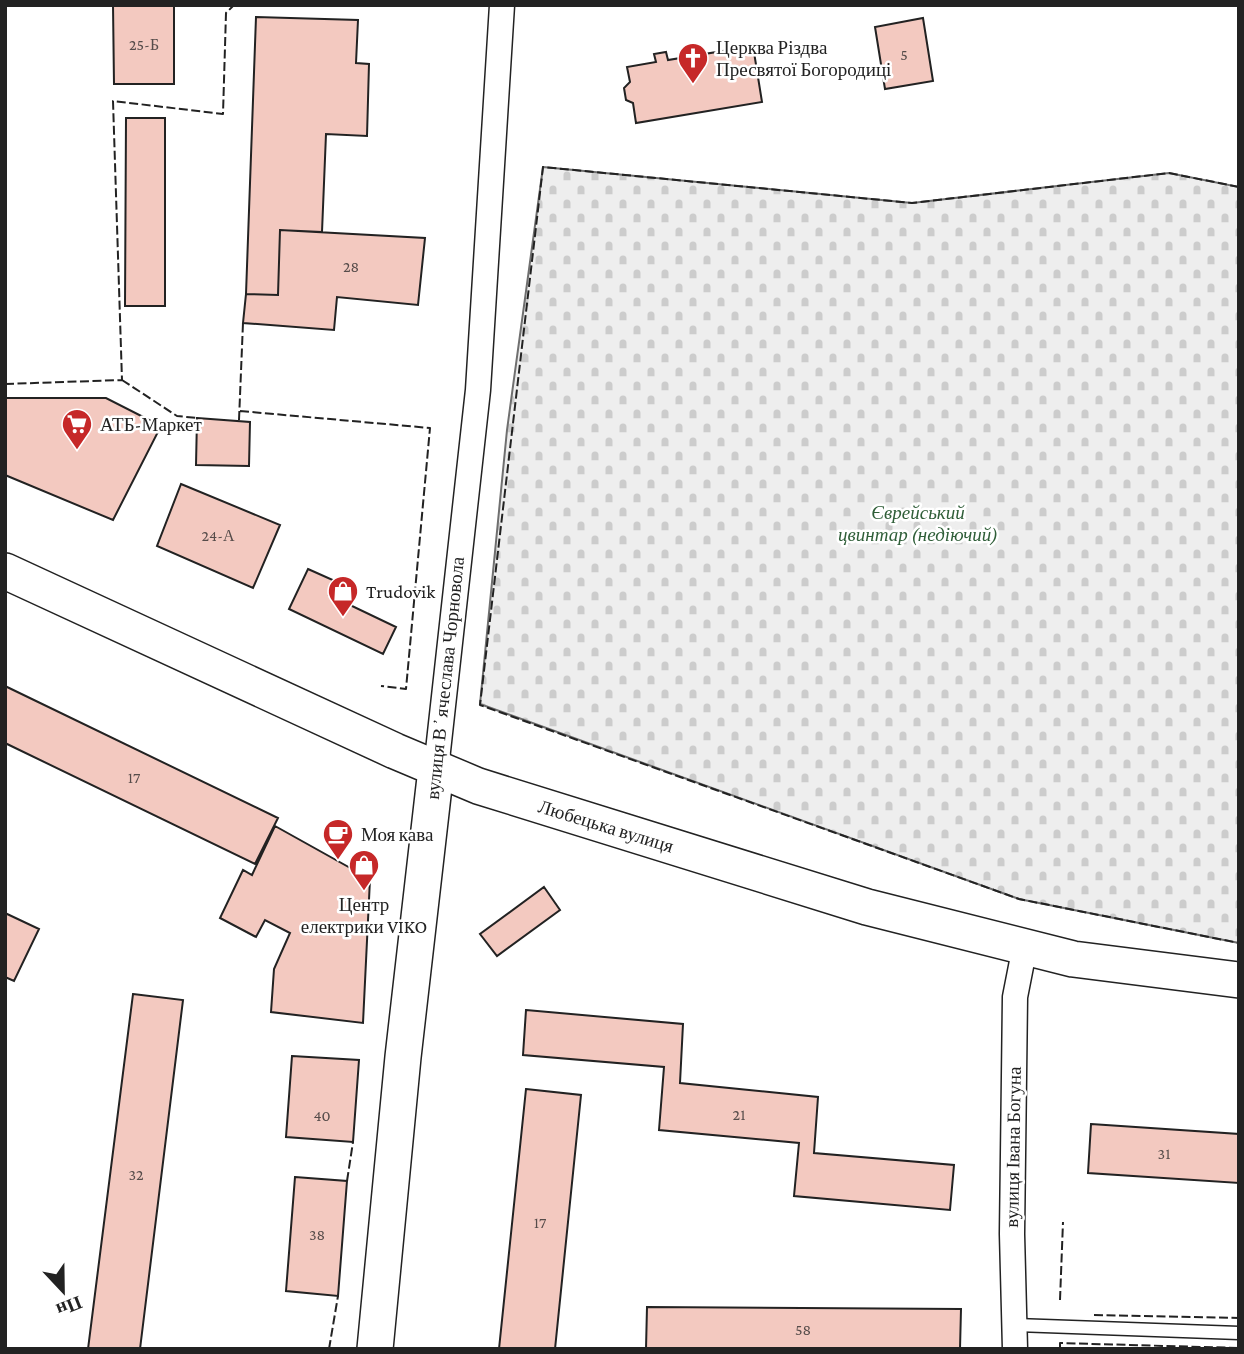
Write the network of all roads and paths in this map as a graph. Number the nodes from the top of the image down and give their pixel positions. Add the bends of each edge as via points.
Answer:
1 (502, 5) edge
2 (5, 571) edge
3 (436, 769) junction
4 (1025, 946) junction
5 (1239, 980) edge
6 (1239, 1333) edge
7 (1015, 1337) edge
8 (375, 1349) edge

1 - 3 street, вулиця Вʼячеслава Чорновола via 478,390
2 - 3 main road, Любецька вулиця
3 - 4 main road, Любецька вулиця via 867,907
3 - 8 main road, вулиця Вʼячеслава Чорновола
4 - 5 main road, Любецька вулиця via 1073,960
4 - 7 street, вулиця Івана Богуна via 1015,997
6 - 7 lane

